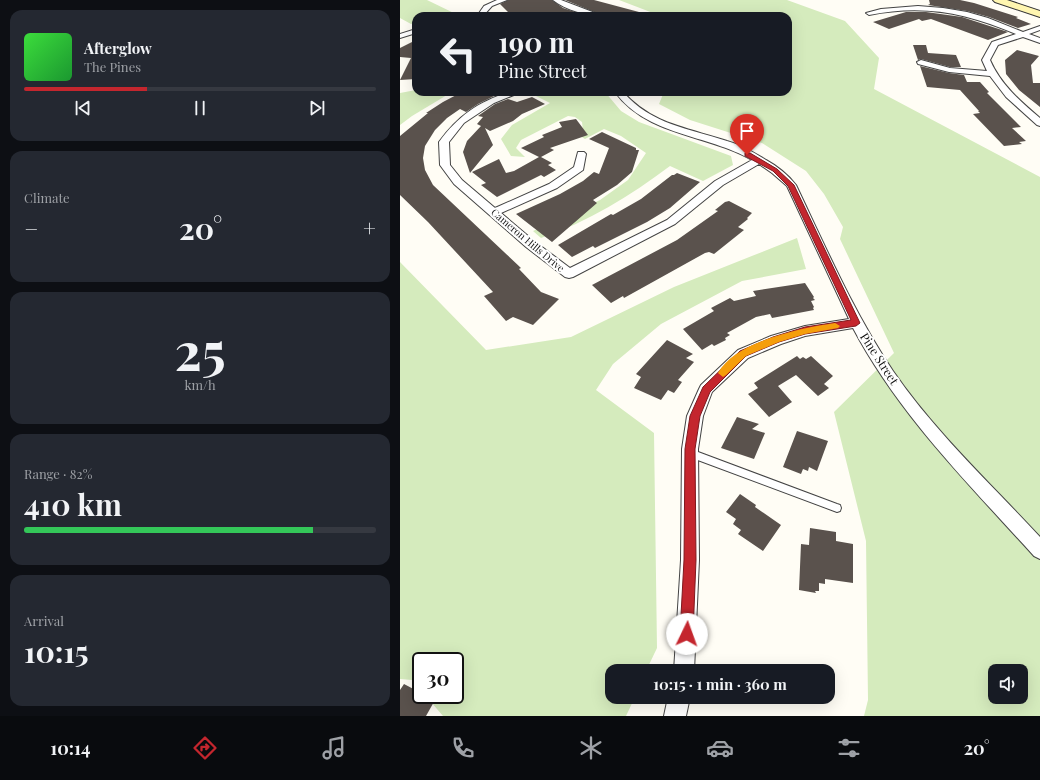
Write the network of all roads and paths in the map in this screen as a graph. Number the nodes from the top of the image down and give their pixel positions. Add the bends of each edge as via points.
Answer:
1 (504, 0) edge
2 (556, 0) edge
3 (998, 0) edge
4 (1010, 0) edge
5 (1040, 10) edge
6 (482, 12) edge
7 (587, 12) edge
8 (869, 13) dead end
9 (1040, 14) edge
10 (1040, 28) edge
11 (412, 32) edge
12 (1023, 34) junction
13 (400, 36) edge
14 (1040, 40) edge
15 (921, 62) dead end
16 (991, 74) junction
17 (505, 96) edge
18 (622, 96) edge
19 (1040, 123) edge
20 (581, 154) dead end
21 (758, 160) junction
22 (494, 212) junction
23 (856, 323) junction
24 (690, 453) junction
25 (837, 508) dead end
26 (1040, 550) edge
27 (684, 664) edge
28 (678, 704) edge
29 (676, 716) edge

1 - 6 street via 491,3
2 - 7 street
3 - 9 main road
4 - 5 main road
8 - 12 street via 884,10 946,10 968,14
10 - 12 street
11 - 13 street
12 - 14 street
12 - 16 street via 995,44 986,60
15 - 16 street via 948,70
16 - 19 street via 1000,88
17 - 22 street, Cameron Hills Drive via 491,101 461,120 444,142 445,165 458,182
18 - 21 street, Pine Street via 647,117 673,129 726,144
20 - 22 street via 579,168 553,186
21 - 22 street, Cameron Hills Drive via 719,183 671,222 569,274
21 - 23 street, Pine Street via 775,170 791,185
23 - 24 street via 805,331 743,354 706,389 695,416
23 - 26 street, Pine Street via 890,376 933,433
24 - 25 lane
24 - 27 street via 690,560
28 - 29 street

